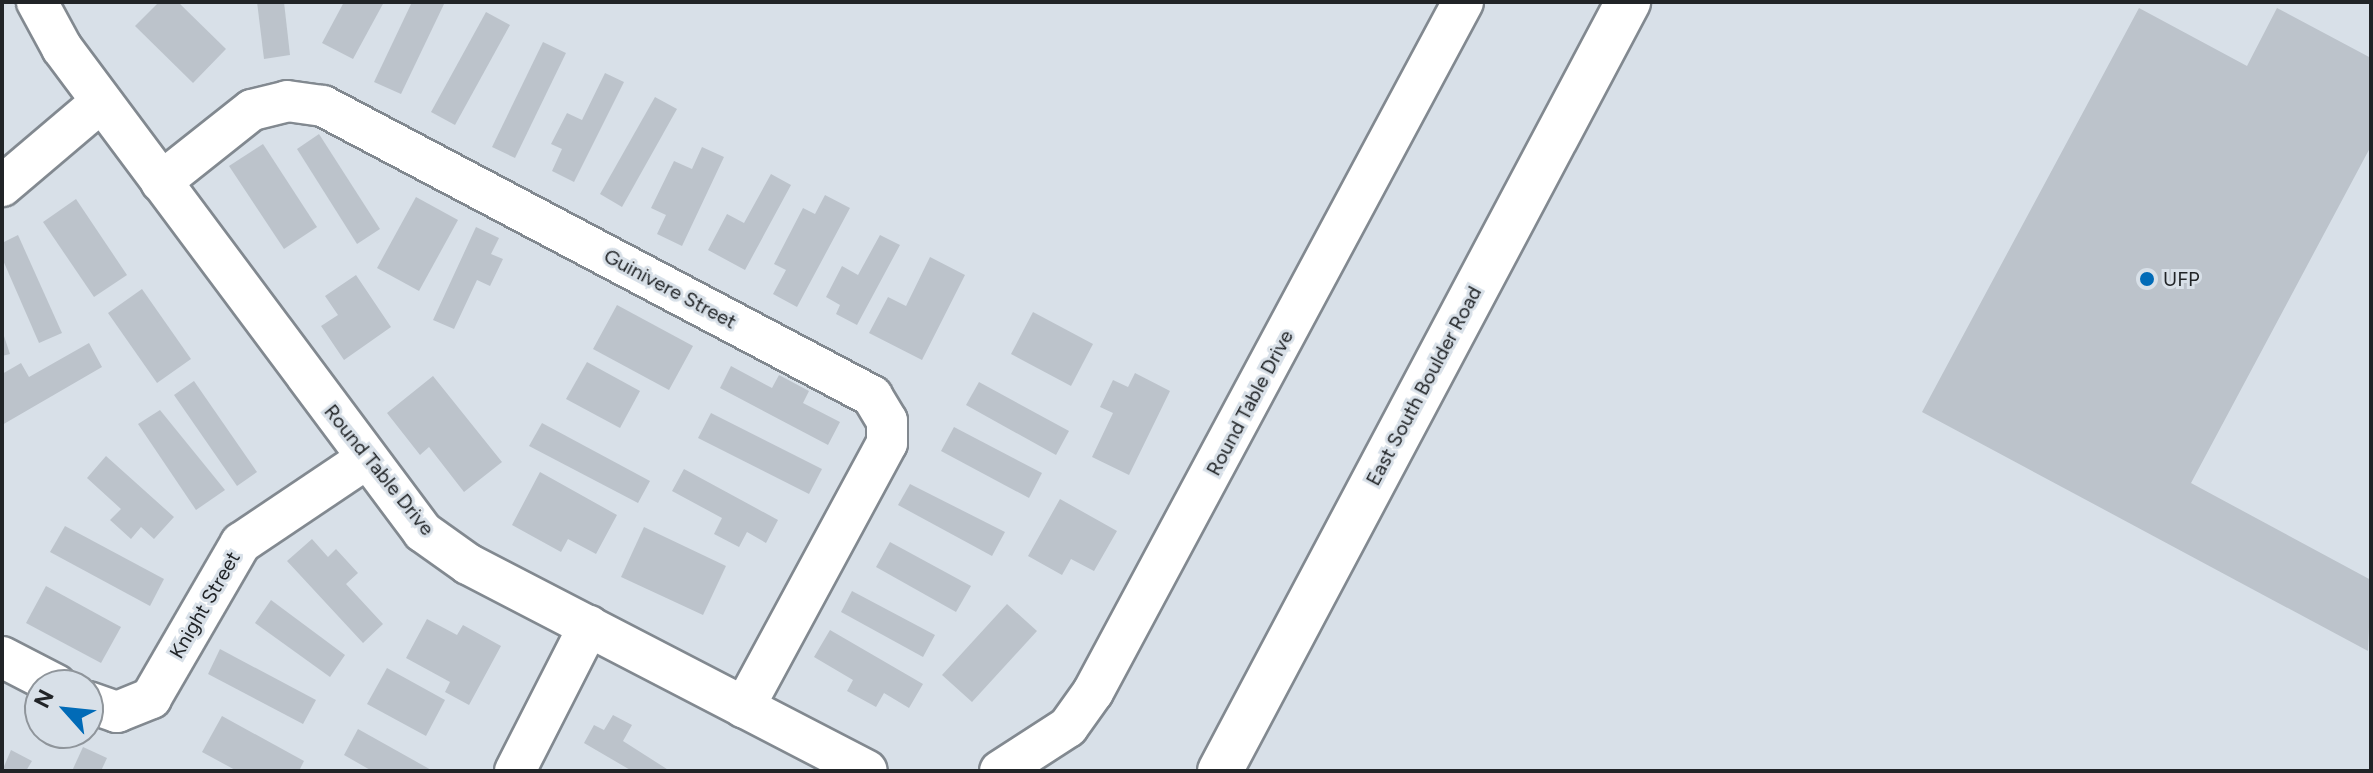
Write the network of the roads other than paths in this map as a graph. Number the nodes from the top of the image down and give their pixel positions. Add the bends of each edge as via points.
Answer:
1 (37, 2) edge
2 (1463, 2) edge
3 (1628, 2) edge
4 (101, 102) junction
5 (161, 182) junction
6 (2, 186) edge
7 (366, 459) junction
8 (589, 626) junction
9 (2, 657) edge
10 (25, 669) edge
11 (104, 708) edge
12 (744, 708) junction
13 (515, 771) edge
14 (867, 771) edge
15 (1000, 771) edge
16 (1220, 771) edge

1 - 4 street, Round Table Drive
2 - 15 street, Round Table Drive via 1093,692 1068,727
3 - 16 main road, East South Boulder Road
4 - 5 street, Round Table Drive
4 - 6 street
5 - 7 street, Round Table Drive
5 - 12 street, Guinivere Street via 252,110 287,101 323,106 872,396 887,421 887,443
7 - 8 street, Round Table Drive via 423,532 468,564
7 - 11 street, Knight Street via 241,543 151,698 117,712
8 - 12 street, Round Table Drive
8 - 13 street
9 - 10 street
12 - 14 street, Round Table Drive

